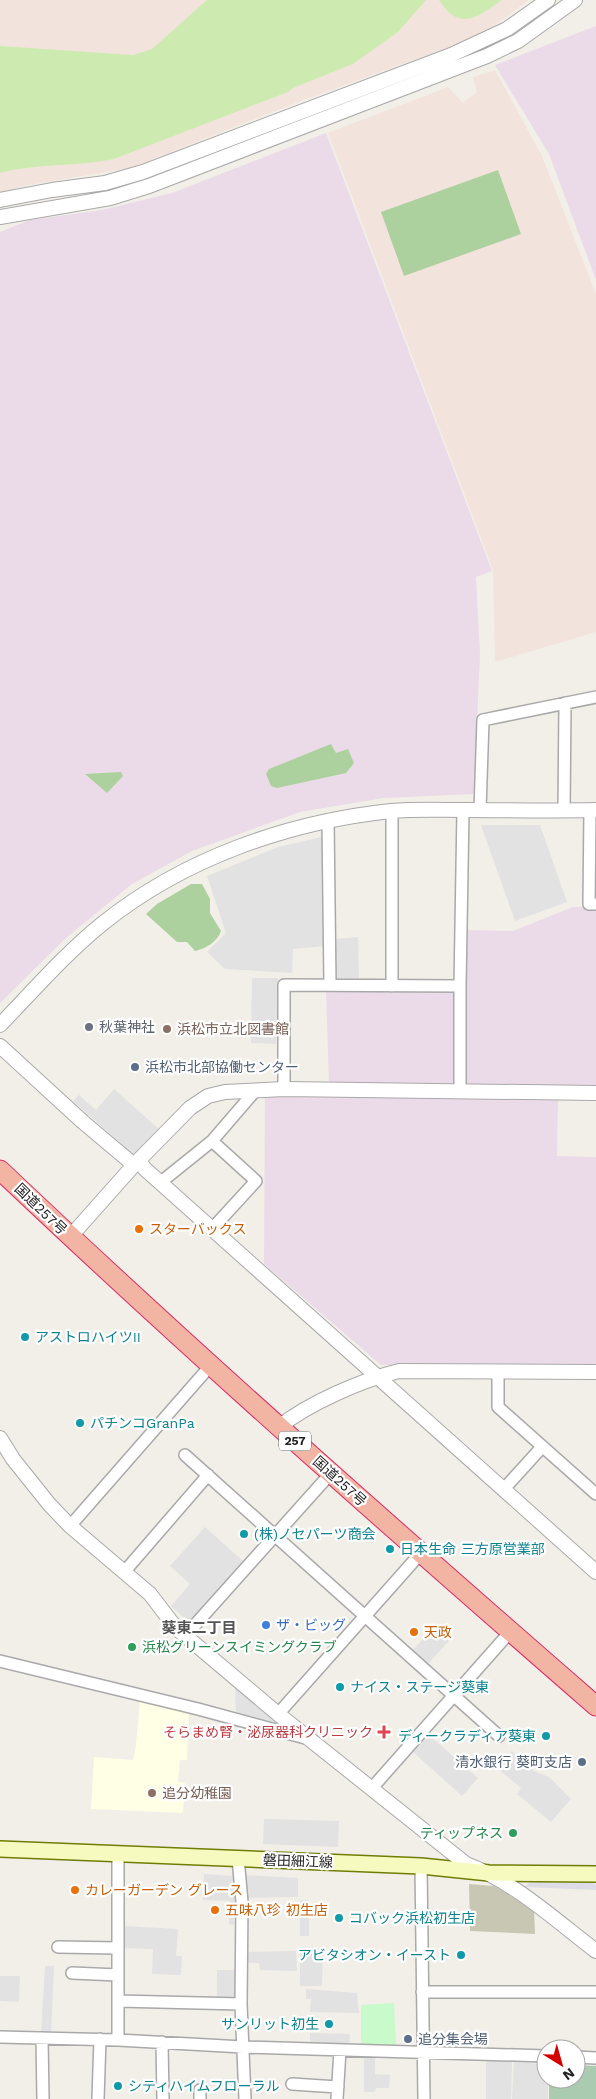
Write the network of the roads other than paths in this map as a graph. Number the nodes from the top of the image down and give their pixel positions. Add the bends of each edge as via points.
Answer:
1 (548, 0) edge
2 (575, 0) edge
3 (0, 200) edge
4 (0, 217) edge
5 (596, 696) edge
6 (565, 703) junction
7 (463, 810) junction
8 (480, 810) junction
9 (593, 810) edge
10 (392, 811) junction
11 (564, 811) junction
12 (328, 820) junction
13 (596, 904) edge
14 (330, 985) junction
15 (392, 986) junction
16 (460, 986) junction
17 (0, 1026) edge
18 (0, 1046) edge
19 (284, 1089) junction
20 (255, 1091) junction
21 (460, 1092) junction
22 (596, 1093) edge
23 (212, 1141) junction
24 (136, 1163) junction
25 (0, 1170) edge
26 (161, 1182) junction
27 (212, 1229) junction
28 (70, 1237) junction
29 (210, 1365) junction
30 (498, 1372) junction
31 (596, 1372) edge
32 (378, 1376) junction
33 (280, 1427) junction
34 (0, 1438) edge
35 (542, 1447) junction
36 (185, 1455) dead end
37 (331, 1473) junction
38 (208, 1475) junction
39 (503, 1490) junction
40 (596, 1494) edge
41 (70, 1526) junction
42 (275, 1536) junction
43 (420, 1554) junction
44 (125, 1571) junction
45 (596, 1572) edge
46 (363, 1617) junction
47 (510, 1632) junction
48 (185, 1636) junction
49 (0, 1661) edge
50 (453, 1696) junction
51 (596, 1706) edge
52 (278, 1714) junction
53 (499, 1736) dead end
54 (310, 1740) junction
55 (372, 1788) junction
56 (0, 1849) edge
57 (118, 1854) junction
58 (238, 1858) junction
59 (421, 1866) junction
60 (489, 1873) junction
61 (596, 1874) edge
62 (58, 1947) dead end
63 (118, 1948) junction
64 (596, 1951) edge
65 (72, 1973) dead end
66 (118, 1975) junction
67 (422, 1992) junction
68 (596, 1992) edge
69 (118, 2001) junction
70 (241, 2004) junction
71 (0, 2037) edge
72 (42, 2038) junction
73 (100, 2040) junction
74 (118, 2040) junction
75 (162, 2042) junction
76 (243, 2047) junction
77 (340, 2050) junction
78 (423, 2052) junction
79 (536, 2056) edge
80 (292, 2084) dead end
81 (338, 2086) junction
82 (44, 2099) edge
83 (98, 2099) edge
84 (163, 2099) edge
85 (245, 2099) edge
86 (337, 2099) edge
87 (424, 2099) edge

1 - 3 street via 507,29 451,55 143,172 105,183
2 - 4 street via 518,42 487,56 150,186 110,198
5 - 6 street
6 - 8 street via 483,720
6 - 11 street
7 - 8 street
7 - 10 street
7 - 16 street
8 - 11 street
9 - 11 street
9 - 13 street via 589,904
10 - 12 street
10 - 15 street
12 - 14 street
12 - 17 street via 220,854 148,892 102,924
14 - 15 street
14 - 19 street via 284,985
15 - 16 street
16 - 21 street
18 - 24 street via 84,1122
19 - 20 street
19 - 21 street
20 - 23 street
20 - 24 street via 208,1096 190,1108
21 - 22 street
23 - 26 street
23 - 27 street via 256,1181
24 - 26 street
24 - 28 street
25 - 28 highway, 国道257号 / 257
26 - 27 street
27 - 32 street
28 - 29 highway, 国道257号 / 257
29 - 33 highway, 国道257号 / 257
29 - 41 street
30 - 31 street
30 - 32 street via 399,1371
30 - 35 street via 498,1407
32 - 33 street via 292,1417
32 - 39 street
33 - 37 highway, 国道257号 / 257
34 - 41 street via 43,1497
35 - 39 street
35 - 40 street
36 - 38 street
37 - 42 street
37 - 43 highway, 国道257号 / 257
38 - 42 street
38 - 44 street
39 - 45 street
41 - 44 street
42 - 46 street
42 - 48 street
43 - 46 street
43 - 47 highway, 国道257号 / 257
44 - 48 street via 150,1594
46 - 50 street
46 - 52 street
47 - 50 street
47 - 51 highway, 国道257号 / 257
48 - 52 street
49 - 54 street
50 - 53 street
50 - 55 street
52 - 54 street
54 - 55 street
55 - 60 street via 466,1864
56 - 57 main road, 磐田細江線
57 - 58 main road, 磐田細江線
57 - 63 street
58 - 59 main road, 磐田細江線
58 - 70 street via 242,1902
59 - 60 main road, 磐田細江線
59 - 67 street
60 - 61 main road, 磐田細江線
60 - 64 street
62 - 63 street
63 - 66 street
65 - 66 street
66 - 69 street
67 - 68 street
67 - 78 street
69 - 70 street
69 - 74 street
70 - 76 street
71 - 72 street
72 - 73 street
72 - 82 street
73 - 74 street
73 - 83 street
74 - 75 street
75 - 76 street
75 - 84 street
76 - 77 street
76 - 85 street
77 - 78 street
77 - 81 street
78 - 79 street
78 - 87 street
80 - 81 street
81 - 86 street

